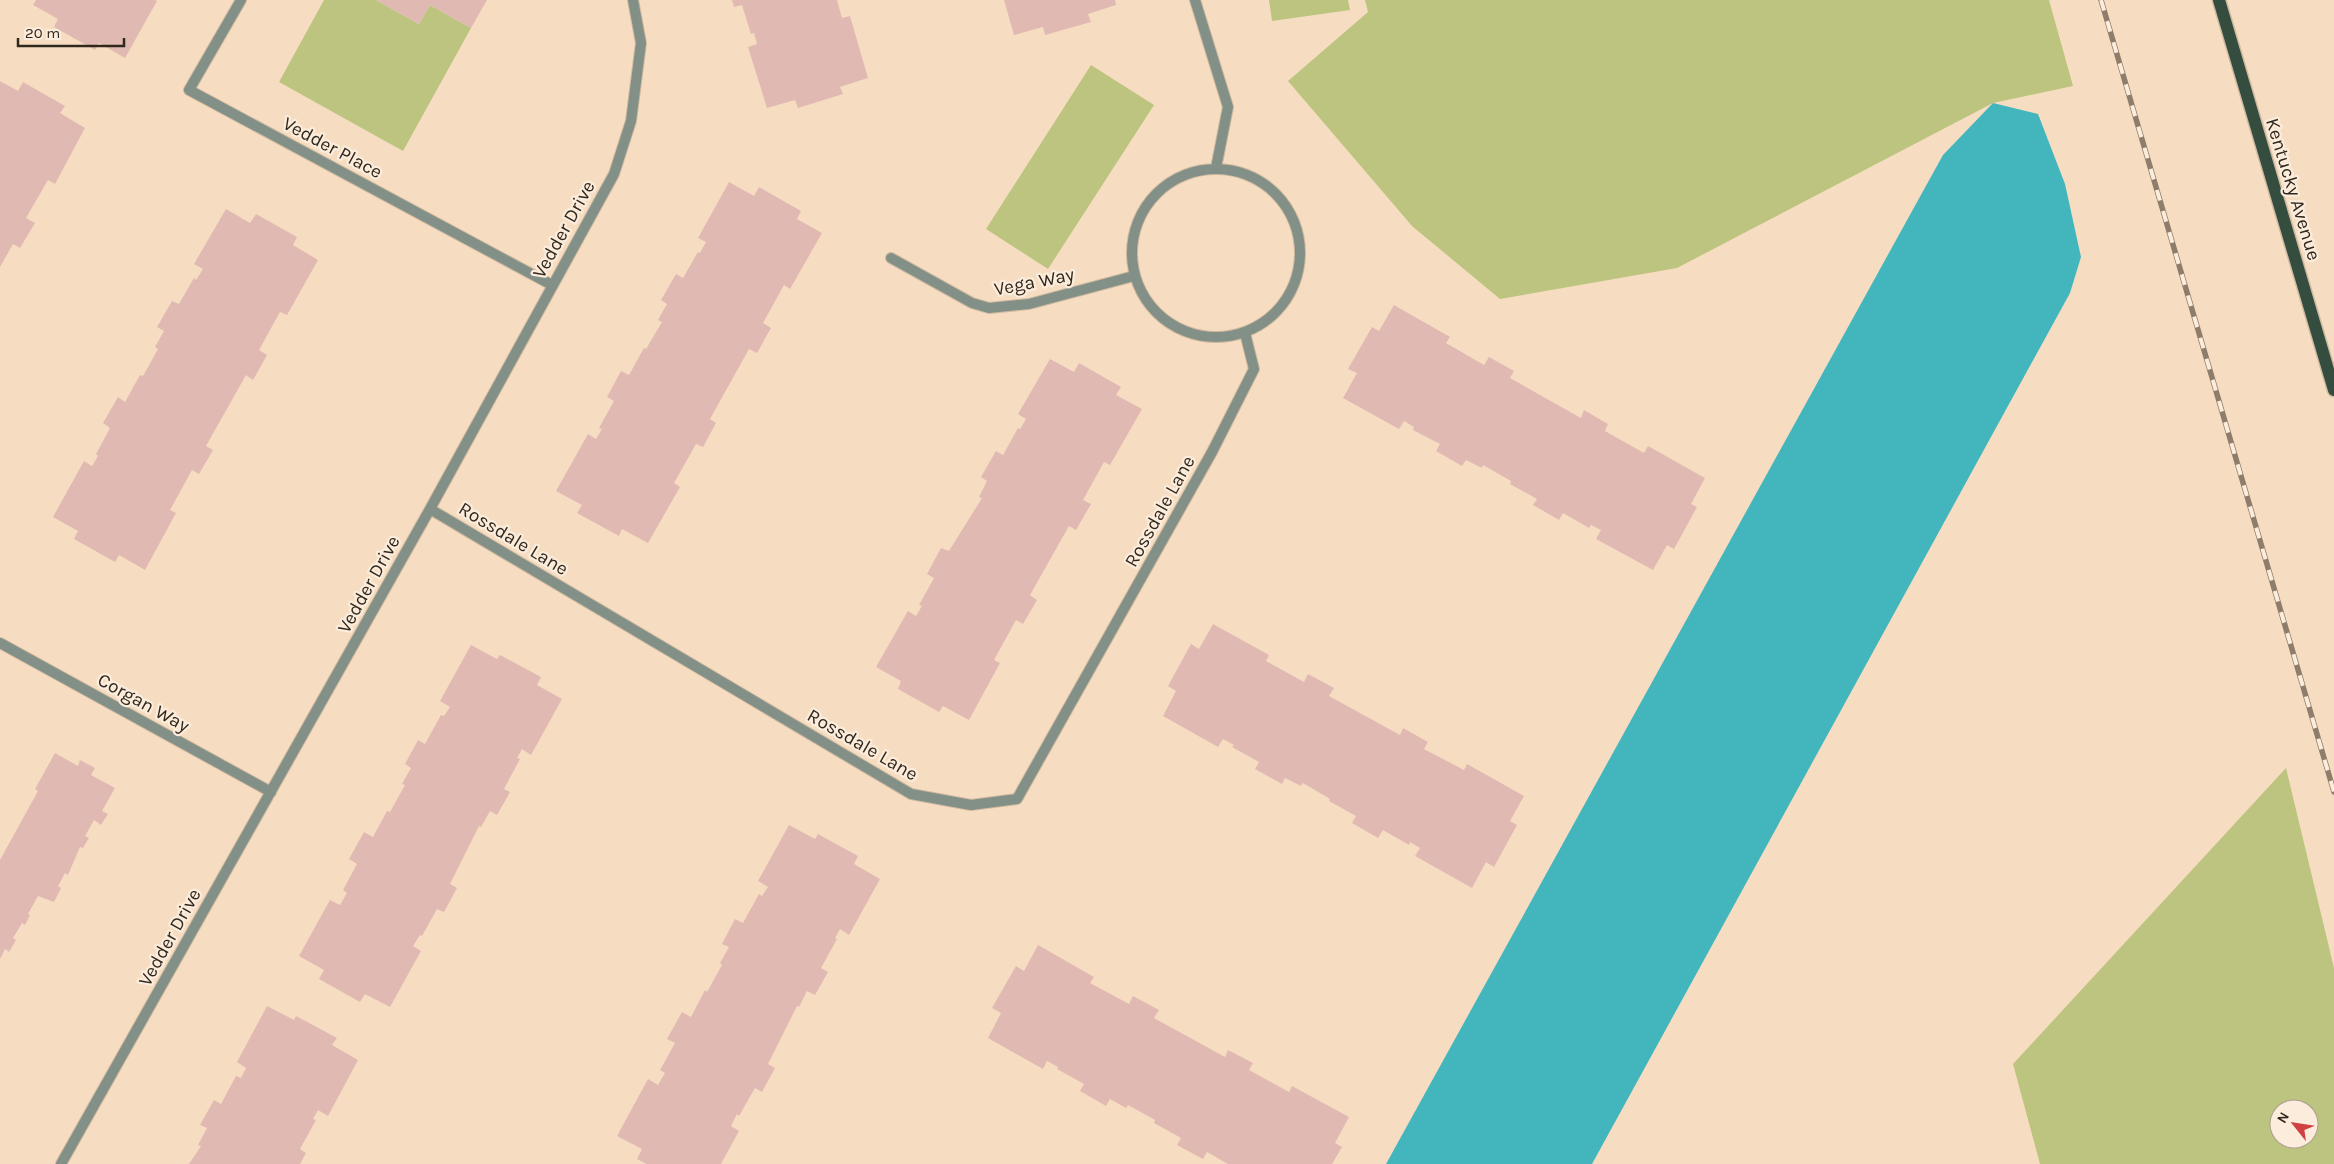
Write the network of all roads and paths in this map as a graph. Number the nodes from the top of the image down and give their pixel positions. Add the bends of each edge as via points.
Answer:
1 (241, 0) edge
2 (633, 0) edge
3 (1196, 0) edge
4 (2218, 0) edge
5 (1216, 168) junction
6 (891, 258) dead end
7 (1134, 276) junction
8 (552, 285) junction
9 (1245, 333) junction
10 (2334, 390) edge
11 (430, 509) junction
12 (0, 643) edge
13 (271, 792) junction
14 (62, 1164) edge

1 - 8 street, Vedder Place via 189,90
2 - 8 street, Vedder Drive via 640,44 631,121 614,174
3 - 5 street via 1228,107
4 - 10 main road, Kentucky Avenue
5 - 7 street via 1190,172 1167,184 1148,202 1136,224 1132,242
5 - 9 street via 1242,172 1265,183 1284,202 1297,225 1301,251 1298,277 1286,301 1268,320
6 - 7 street, Vega Way via 972,303 989,308 1029,304
7 - 9 street via 1146,302 1165,322 1199,336 1218,338
8 - 11 street, Vedder Drive
9 - 11 street, Rossdale Lane via 1254,369 1212,452 1017,799 971,805 911,794
11 - 13 street, Vedder Drive
12 - 13 street, Corgan Way
13 - 14 street, Vedder Drive

